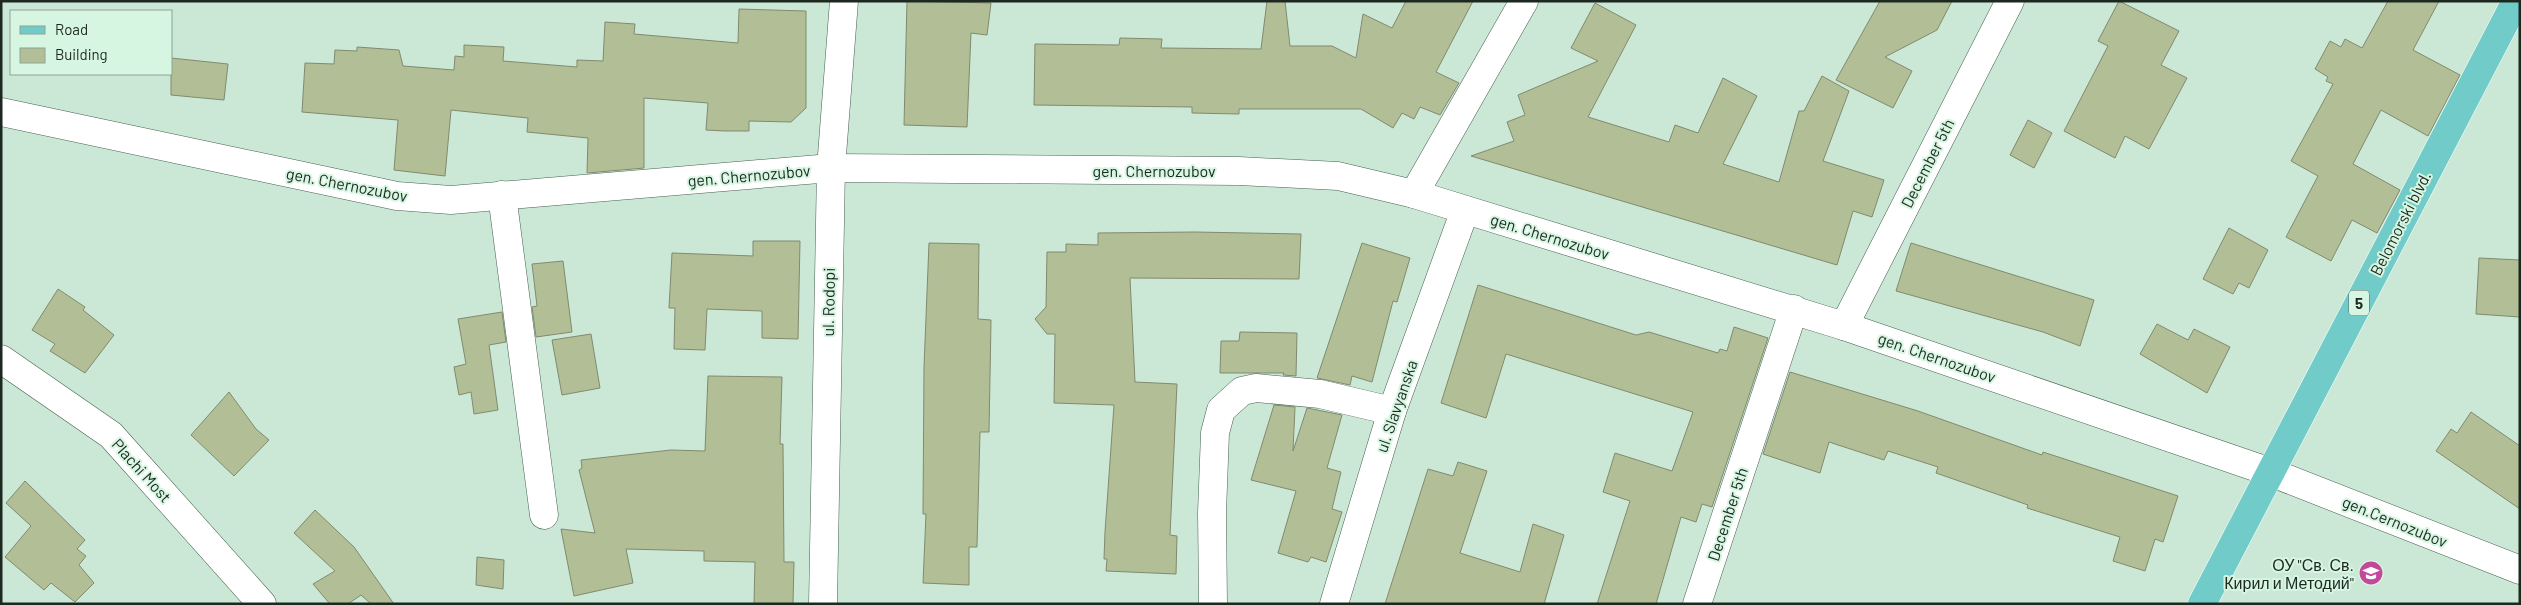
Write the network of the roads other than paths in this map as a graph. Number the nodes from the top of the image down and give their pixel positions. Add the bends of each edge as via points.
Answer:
1 (844, 1) edge
2 (1524, 1) edge
3 (2010, 1) edge
4 (2516, 1) edge
5 (1, 112) edge
6 (831, 168) junction
7 (1414, 194) junction
8 (502, 195) junction
9 (1465, 210) junction
10 (1794, 309) junction
11 (1844, 326) junction
12 (1, 360) edge
13 (1392, 411) junction
14 (2270, 472) junction
15 (544, 515) dead end
16 (2520, 570) edge
17 (262, 604) edge
18 (823, 604) edge
19 (1213, 604) edge
20 (1334, 604) edge
21 (1698, 604) edge
22 (2202, 604) edge

1 - 6 street, ul. Rodopi
2 - 7 street
3 - 11 street, December 5th
4 - 14 main road, Belomorski blvd. / 5
5 - 8 street, gen. Chernozubov via 397,196 451,200
6 - 7 street, gen. Chernozubov via 1239,171 1338,176
6 - 8 street, gen. Chernozubov
6 - 18 street, ul. Rodopi
7 - 9 street, gen. Chernozubov
8 - 15 street
9 - 10 street, gen. Chernozubov
9 - 13 street, ul. Slavyanska
10 - 11 street, gen. Chernozubov
10 - 21 street, December 5th
11 - 14 street, gen. Chernozubov
12 - 17 street, Plachi Most via 110,436
13 - 19 street via 1320,394 1256,388 1242,391 1221,410 1215,433 1212,504
13 - 20 street, ul. Slavyanska
14 - 16 street, gen.Cernozubov
14 - 22 main road, Belomorski blvd. / 5

